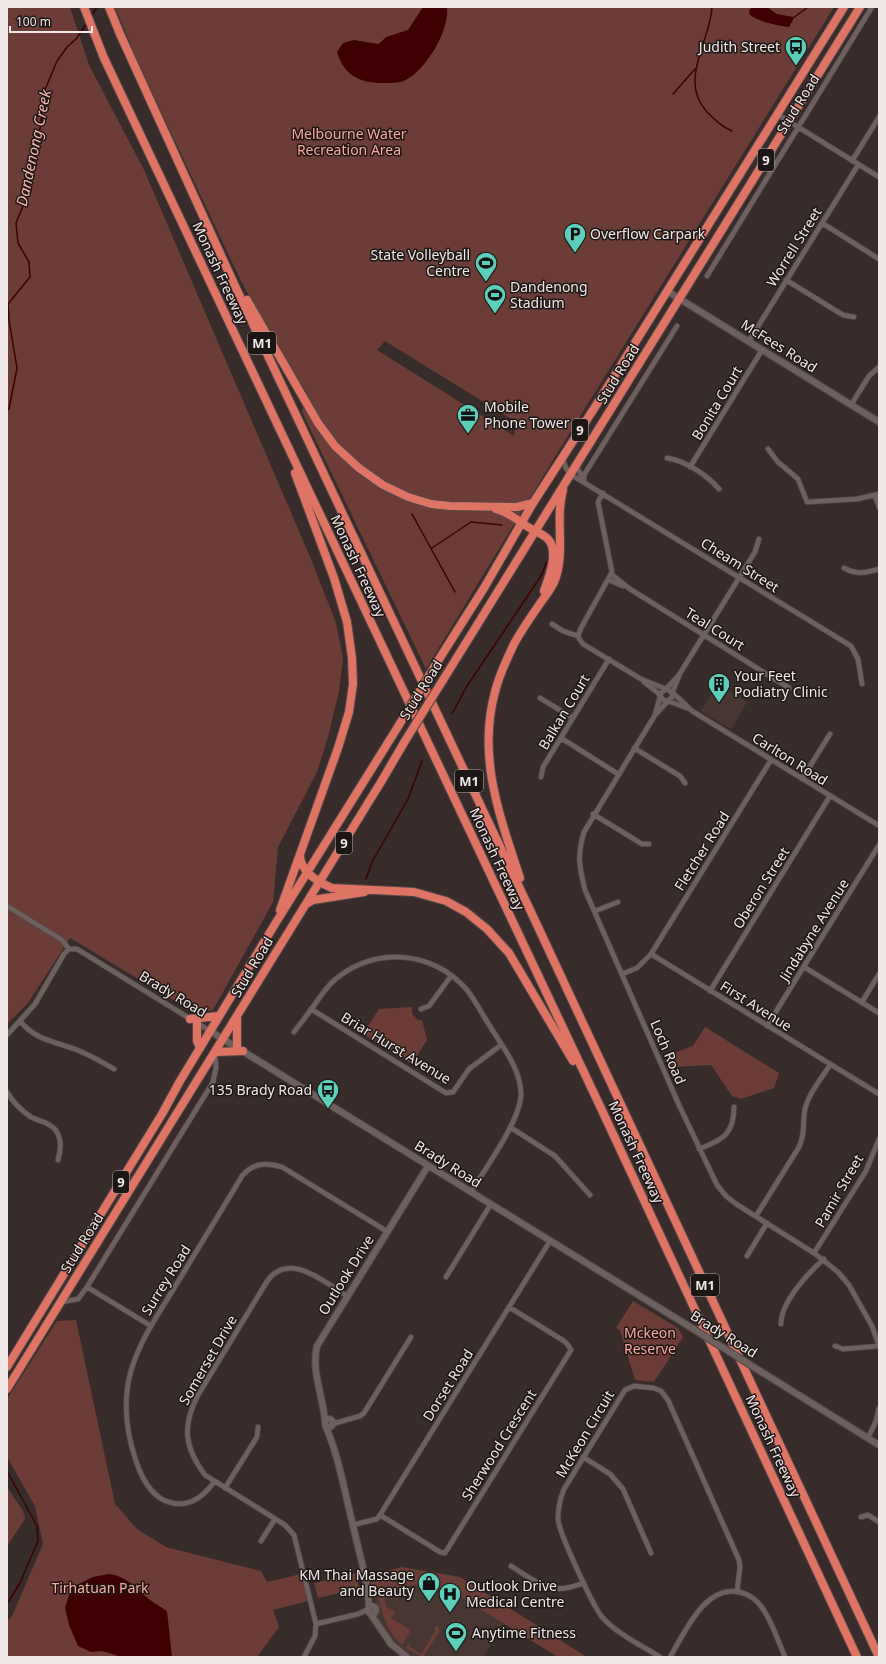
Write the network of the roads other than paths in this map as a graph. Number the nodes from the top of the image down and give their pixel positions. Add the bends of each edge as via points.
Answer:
1 (84, 7) edge
2 (109, 7) edge
3 (844, 7) edge
4 (860, 7) edge
5 (872, 7) edge
6 (777, 114) junction
7 (879, 117) edge
8 (789, 122) junction
9 (799, 128) junction
10 (852, 161) junction
11 (858, 165) junction
12 (879, 178) edge
13 (822, 223) junction
14 (218, 247) junction
15 (879, 259) edge
16 (707, 276) dead end
17 (786, 280) junction
18 (667, 291) junction
19 (680, 299) junction
20 (854, 317) dead end
21 (677, 326) dead end
22 (749, 341) junction
23 (762, 350) junction
24 (879, 367) edge
25 (851, 405) junction
26 (879, 422) edge
27 (281, 432) junction
28 (768, 449) dead end
29 (562, 457) junction
30 (667, 458) dead end
31 (576, 465) junction
32 (690, 467) junction
33 (570, 474) junction
34 (566, 481) junction
35 (584, 482) junction
36 (719, 489) dead end
37 (605, 494) junction
38 (877, 495) edge
39 (533, 503) junction
40 (483, 507) junction
41 (879, 507) edge
42 (521, 523) junction
43 (534, 531) junction
44 (759, 539) dead end
45 (844, 568) dead end
46 (879, 569) edge
47 (611, 574) junction
48 (740, 578) junction
49 (609, 580) junction
50 (630, 589) junction
51 (539, 604) junction
52 (552, 624) dead end
53 (704, 635) junction
54 (578, 636) junction
55 (609, 659) junction
56 (679, 675) junction
57 (641, 679) junction
58 (862, 684) dead end
59 (789, 688) dead end
60 (666, 689) junction
61 (673, 694) junction
62 (660, 697) junction
63 (540, 698) dead end
64 (668, 701) junction
65 (692, 711) junction
66 (655, 715) junction
67 (573, 718) junction
68 (830, 734) dead end
69 (561, 738) junction
70 (634, 748) junction
71 (771, 760) junction
72 (618, 774) junction
73 (541, 777) dead end
74 (802, 779) junction
75 (685, 783) dead end
76 (830, 796) junction
77 (594, 814) junction
78 (879, 826) edge
79 (649, 844) dead end
80 (879, 845) edge
81 (300, 852) junction
82 (308, 872) junction
83 (320, 881) junction
84 (368, 889) junction
85 (618, 902) dead end
86 (306, 904) junction
87 (7, 906) edge
88 (595, 911) junction
89 (531, 912) junction
90 (275, 924) junction
91 (69, 949) junction
92 (651, 954) junction
93 (804, 967) junction
94 (622, 974) junction
95 (879, 974) edge
96 (451, 976) junction
97 (710, 991) junction
98 (862, 1002) junction
99 (311, 1009) junction
100 (421, 1009) dead end
101 (879, 1013) edge
102 (219, 1016) junction
103 (236, 1017) junction
104 (20, 1021) junction
105 (194, 1021) junction
106 (767, 1026) junction
107 (210, 1031) junction
108 (294, 1032) dead end
109 (7, 1034) edge
110 (223, 1039) junction
111 (501, 1045) junction
112 (200, 1048) junction
113 (240, 1049) junction
114 (215, 1052) junction
115 (830, 1065) junction
116 (114, 1069) dead end
117 (7, 1092) edge
118 (879, 1094) edge
119 (599, 1104) junction
120 (734, 1107) dead end
121 (510, 1127) junction
122 (879, 1139) edge
123 (699, 1149) junction
124 (58, 1160) dead end
125 (428, 1166) junction
126 (471, 1192) junction
127 (590, 1194) dead end
128 (491, 1204) junction
129 (756, 1216) junction
130 (767, 1223) junction
131 (388, 1232) junction
132 (550, 1241) junction
133 (814, 1253) junction
134 (747, 1256) dead end
135 (824, 1260) junction
136 (446, 1278) dead end
137 (87, 1287) junction
138 (348, 1296) junction
139 (61, 1302) junction
140 (509, 1307) junction
141 (781, 1324) dead end
142 (151, 1326) junction
143 (411, 1338) dead end
144 (835, 1346) dead end
145 (879, 1346) edge
146 (7, 1367) edge
147 (7, 1389) edge
148 (879, 1408) edge
149 (330, 1423) junction
150 (258, 1427) dead end
151 (868, 1438) junction
152 (879, 1445) edge
153 (583, 1457) junction
154 (214, 1482) junction
155 (225, 1488) junction
156 (380, 1515) junction
157 (861, 1517) dead end
158 (274, 1519) junction
159 (879, 1522) edge
160 (353, 1525) junction
161 (261, 1541) dead end
162 (651, 1553) dead end
163 (511, 1566) dead end
164 (584, 1583) junction
165 (737, 1592) junction
166 (371, 1610) junction
167 (316, 1624) junction
168 (784, 1656) edge
169 (304, 1657) edge
170 (407, 1657) edge
171 (660, 1657) edge
172 (670, 1657) edge
173 (857, 1657) edge
174 (879, 1657) edge

1 - 27 highway, Monash Freeway / M1 via 104,58
2 - 14 highway, Monash Freeway / M1
3 - 6 highway, Stud Road / 9
4 - 8 highway, Stud Road / 9
5 - 9 street, Stud Road
6 - 8 street
6 - 18 highway, Stud Road / 9
7 - 10 street
8 - 9 street
8 - 19 highway, Stud Road / 9
9 - 10 street
9 - 16 street, Stud Road
10 - 11 street
11 - 12 street
11 - 13 street, Worrell Street
13 - 15 street
13 - 17 street, Worrell Street
14 - 40 highway via 318,423 335,446 383,485 408,497 431,504
14 - 89 highway, Monash Freeway / M1
17 - 20 street via 842,315
17 - 22 street, Worrell Street
18 - 19 street, McFees Road
18 - 29 highway, Stud Road / 9
19 - 22 street, McFees Road
19 - 31 highway, Stud Road / 9
21 - 35 street, Stud Road via 584,475
22 - 23 street, McFees Road
23 - 25 street, McFees Road
23 - 32 street, Bonita Court
24 - 25 street via 869,376
25 - 26 street, McFees Road
27 - 81 highway via 314,529 334,578 347,622 352,658 349,712
27 - 119 highway, Monash Freeway / M1
28 - 38 street via 773,458 798,479 807,502
29 - 33 street
29 - 39 highway, Stud Road / 9
30 - 32 street
31 - 33 highway, Stud Road / 9
31 - 35 street
32 - 36 street via 712,481
33 - 34 highway, Stud Road / 9
33 - 35 street, Cheam Street
34 - 43 highway, Stud Road / 9
34 - 51 highway via 560,499 559,563 556,578
35 - 37 street, Cheam Street
37 - 47 street via 600,507
37 - 48 street, Cheam Street
38 - 41 street
39 - 40 highway via 517,507
39 - 42 highway, Stud Road / 9
40 - 42 highway via 502,510
42 - 43 highway
42 - 82 highway, Stud Road / 9, bridge via 484,588
43 - 51 highway via 548,539 553,553 552,571
43 - 83 highway, Stud Road / 9, bridge
44 - 48 street via 755,552
45 - 46 street via 863,574
47 - 49 street
47 - 50 street, Teal Court
48 - 53 street
48 - 58 street, Cheam Street via 851,646 858,658
49 - 50 street, Teal Court
49 - 54 street via 580,628
50 - 53 street, Teal Court
51 - 89 highway via 515,642 502,671 495,692 488,747 489,764 502,823
52 - 54 street
53 - 56 street
53 - 59 street, Teal Court
54 - 55 street via 583,644
55 - 57 street
55 - 67 street, Balkan Court
56 - 60 street
56 - 61 street
57 - 60 street
57 - 62 street
60 - 61 street
60 - 62 street via 661,692
61 - 64 street
61 - 65 street, Carlton Road
62 - 64 street
62 - 66 street, Loch Road
63 - 67 street
64 - 65 street, Carlton Road
64 - 66 street, Loch Road
65 - 71 street, Carlton Road
66 - 70 street, Loch Road
67 - 69 street, Balkan Court
68 - 74 street
69 - 72 street
69 - 73 street, Balkan Court via 543,767
70 - 72 street, Loch Road
70 - 75 street via 680,776
71 - 74 street, Carlton Road
71 - 92 street, Fletcher Road
72 - 77 street, Loch Road
74 - 76 street, Carlton Road
76 - 78 street, Carlton Road
76 - 97 street, Oberon Street
77 - 79 street via 642,844
77 - 88 street, Loch Road via 584,832 579,866 585,890
80 - 93 street, Jindabyne Avenue
81 - 82 highway via 301,863
81 - 90 highway
82 - 83 highway
82 - 90 highway, Stud Road / 9
83 - 84 highway via 332,888
83 - 86 highway, Stud Road / 9
84 - 86 highway via 363,893 313,900
84 - 119 highway via 414,892 446,901 466,912 487,929 509,954
85 - 88 street
86 - 103 highway, Stud Road / 9
87 - 91 street, Brady Road via 62,940
88 - 94 street, Loch Road
89 - 174 highway, Monash Freeway / M1
90 - 102 highway, Stud Road / 9
91 - 104 street via 38,999
91 - 105 street, Brady Road via 76,949
92 - 94 street via 637,968
92 - 97 street, First Avenue
93 - 98 street
93 - 106 street, Jindabyne Avenue
94 - 123 street, Loch Road
95 - 98 street
96 - 99 street via 435,965 415,958 392,956 368,960 335,979
96 - 100 street via 429,1006
96 - 111 street via 466,990
97 - 106 street, First Avenue
98 - 101 street
99 - 108 street
99 - 111 street, Briar Hurst Avenue via 446,1093 453,1092 469,1069
102 - 105 highway
102 - 107 highway, Stud Road / 9
103 - 110 highway, Stud Road / 9
103 - 113 highway
104 - 109 street
104 - 116 street via 43,1040 84,1053
105 - 107 street, Brady Road
105 - 112 highway via 196,1041
106 - 115 street, First Avenue
107 - 110 street, Brady Road
107 - 112 highway, Stud Road / 9
110 - 113 street, Brady Road
110 - 114 highway, Stud Road / 9
111 - 121 street via 517,1073 521,1094 519,1111
112 - 146 highway, Stud Road / 9
113 - 114 highway
113 - 125 street, Brady Road
114 - 137 street via 216,1068 213,1082
114 - 139 highway, Stud Road / 9
115 - 118 street, First Avenue
115 - 129 street via 807,1103 804,1134 799,1147
117 - 124 street via 24,1112 50,1124 57,1131 60,1140
119 - 173 highway, Monash Freeway / M1
120 - 123 street via 734,1120 729,1132
121 - 126 street
121 - 127 street via 555,1156
122 - 133 street, Pamir Street via 866,1171
123 - 129 street, Loch Road via 717,1185 726,1196
125 - 126 street, Brady Road
125 - 131 street, Outlook Drive
126 - 128 street, Brady Road
128 - 132 street, Brady Road
128 - 136 street
129 - 130 street, Loch Road
130 - 133 street, Loch Road
130 - 134 street
131 - 138 street, Outlook Drive
131 - 142 street, Surrey Road via 282,1167 271,1164 258,1165 242,1176
132 - 140 street, Dorset Road
132 - 151 street, Brady Road, bridge
133 - 135 street, Loch Road
135 - 141 street via 796,1289 782,1312
135 - 145 street, Loch Road via 849,1284 872,1326
137 - 139 street via 78,1299
137 - 142 street
138 - 149 street, Outlook Drive via 316,1353 315,1364
138 - 154 street, Somerset Drive via 300,1269 280,1270 268,1280 191,1409 187,1424 190,1449 205,1475
139 - 147 highway, Stud Road / 9
140 - 156 street, Dorset Road
140 - 156 street, Sherwood Crescent via 564,1341 571,1350 445,1553
142 - 154 street, Surrey Road via 137,1351 127,1385 127,1430 137,1465 152,1491 159,1498 172,1503 184,1504 195,1500 205,1494
143 - 149 street via 364,1413
144 - 145 street via 843,1349
148 - 151 street
149 - 160 street, Outlook Drive
150 - 155 street via 257,1437
151 - 152 street, Brady Road
153 - 162 street via 610,1474 623,1489
153 - 164 street, McKeon Circuit via 564,1489 559,1502 558,1520
153 - 165 street, McKeon Circuit via 625,1390 634,1386 662,1391 737,1555 740,1566
154 - 155 street, Somerset Drive
155 - 158 street, Somerset Drive
156 - 160 street via 377,1519
157 - 159 street via 868,1515
158 - 161 street
158 - 167 street, Somerset Drive via 285,1525 294,1535
160 - 166 street, Outlook Drive
163 - 164 street via 551,1588
164 - 171 street, McKeon Circuit via 601,1616 613,1628
165 - 168 street via 749,1596 763,1609
165 - 172 street via 722,1593 707,1600
166 - 167 street
166 - 170 street, Outlook Drive via 378,1626 391,1644
167 - 169 street, Somerset Drive via 316,1636

